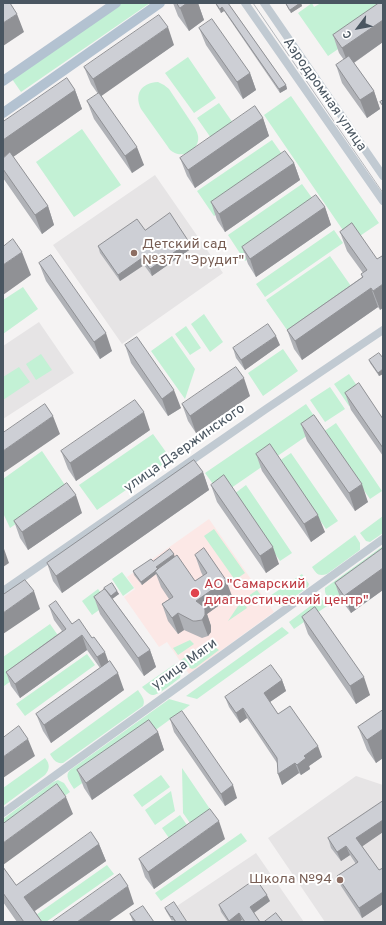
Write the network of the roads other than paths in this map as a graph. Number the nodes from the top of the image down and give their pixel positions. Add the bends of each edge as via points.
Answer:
1 (116, 3) edge
2 (160, 3) edge
3 (245, 3) edge
4 (264, 3) edge
5 (3, 81) edge
6 (3, 113) edge
7 (383, 176) edge
8 (383, 201) edge
9 (383, 330) edge
10 (383, 539) edge
11 (3, 591) edge
12 (3, 813) edge

1 - 5 main road
2 - 6 main road
3 - 8 street, Аэродромная улица
4 - 7 street, Аэродромная улица
9 - 11 street, улица Дзержинского
10 - 12 street, улица Мяги

